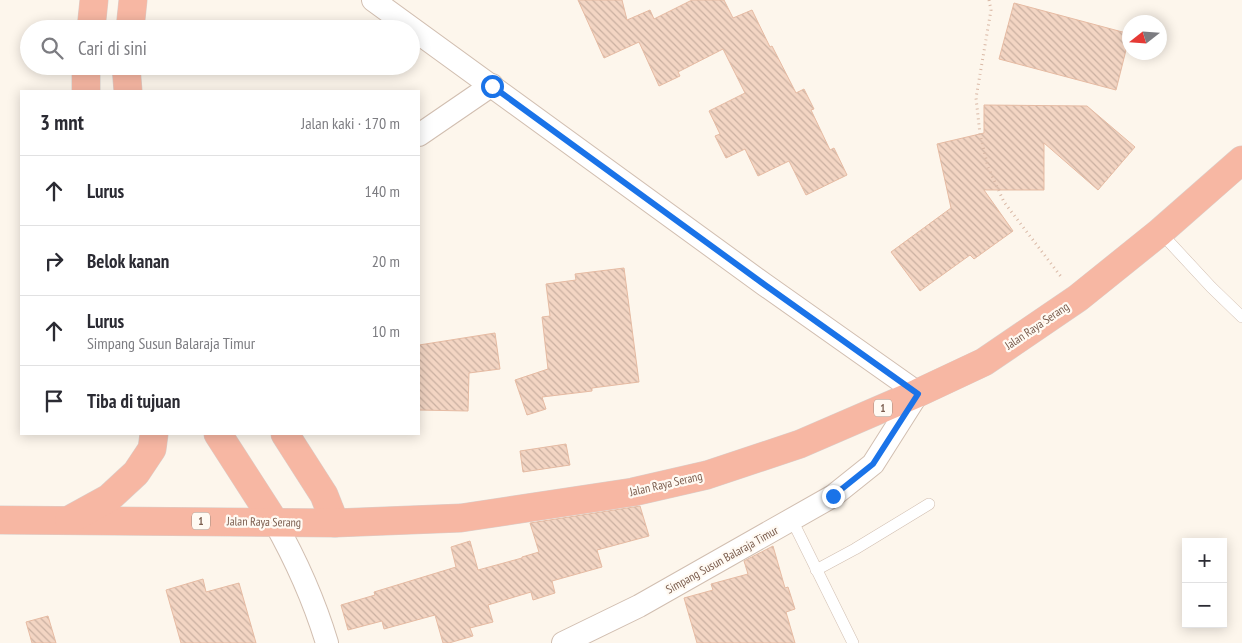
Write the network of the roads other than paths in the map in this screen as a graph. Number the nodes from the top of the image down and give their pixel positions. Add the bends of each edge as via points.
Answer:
1 (94, 0) edge
2 (133, 0) edge
3 (373, 0) edge
4 (91, 20) edge
5 (131, 20) edge
6 (401, 20) edge
7 (420, 34) edge
8 (86, 75) edge
9 (127, 75) edge
10 (492, 86) junction
11 (86, 90) edge
12 (128, 90) edge
13 (420, 134) edge
14 (1242, 160) edge
15 (1160, 232) junction
16 (1242, 317) edge
17 (918, 394) junction
18 (154, 435) edge
19 (219, 435) edge
20 (285, 435) edge
21 (929, 504) dead end
22 (0, 520) edge
23 (67, 520) junction
24 (792, 520) junction
25 (274, 522) junction
26 (335, 523) junction
27 (816, 570) junction
28 (327, 643) edge
29 (563, 643) edge
30 (854, 643) edge

1 - 4 highway
2 - 5 highway
3 - 6 street
7 - 10 street
8 - 11 highway
9 - 12 highway
10 - 13 street
10 - 17 street
14 - 15 highway, Jalan Raya Serang / 1
15 - 16 lane
15 - 17 highway, Jalan Raya Serang / 1 via 1078,298 984,362
17 - 24 street, Simpang Susun Balaraja Timur via 873,464 833,496
17 - 26 highway, Jalan Raya Serang / 1 via 800,444 707,474 633,492 460,518
18 - 23 highway via 152,449 136,473 109,498
19 - 25 highway
20 - 26 highway via 324,495
21 - 27 lane
22 - 23 highway, Jalan Raya Serang / 1
23 - 25 highway, Jalan Raya Serang / 1
24 - 27 lane
24 - 29 street, Simpang Susun Balaraja Timur via 639,606
25 - 26 highway, Jalan Raya Serang / 1
25 - 28 street via 292,553
27 - 30 lane

